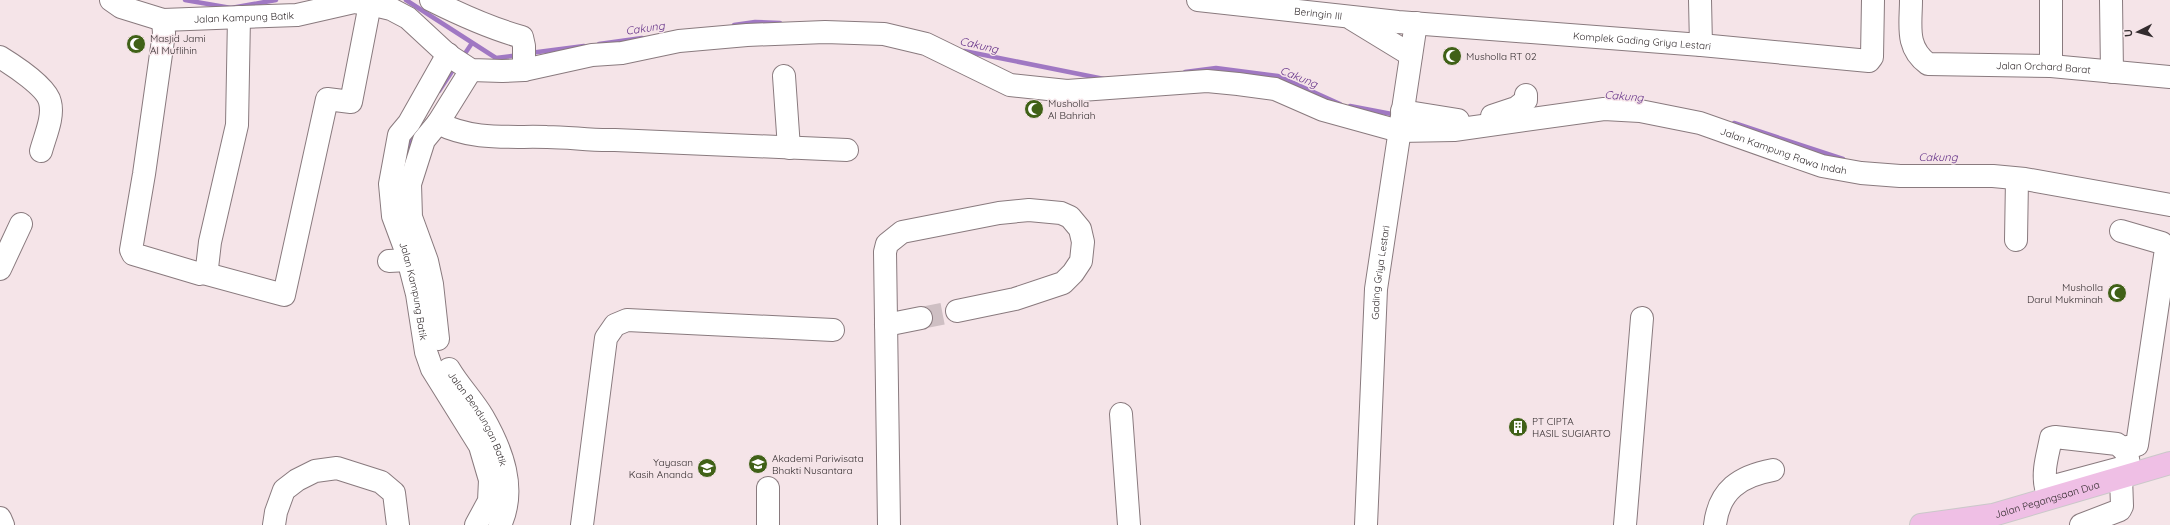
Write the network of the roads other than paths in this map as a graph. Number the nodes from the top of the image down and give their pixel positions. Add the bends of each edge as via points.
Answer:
1 (430, 0) edge
2 (1198, 0) edge
3 (1700, 0) edge
4 (1873, 0) edge
5 (1911, 0) edge
6 (2051, 0) edge
7 (2111, 0) edge
8 (116, 3) edge
9 (370, 4) junction
10 (1309, 6) edge
11 (296, 8) edge
12 (1346, 16) junction
13 (239, 17) junction
14 (163, 20) junction
15 (1416, 23) junction
16 (1700, 45) junction
17 (448, 55) junction
18 (1411, 55) junction
19 (0, 57) edge
20 (2051, 66) junction
21 (524, 68) junction
22 (470, 70) junction
23 (2112, 72) junction
24 (784, 76) dead end
25 (2170, 78) edge
26 (1526, 95) dead end
27 (1401, 121) junction
28 (438, 123) junction
29 (789, 148) junction
30 (40, 150) dead end
31 (847, 150) dead end
32 (2017, 179) junction
33 (2170, 205) edge
34 (21, 224) dead end
35 (2121, 231) dead end
36 (2016, 240) dead end
37 (0, 269) edge
38 (203, 273) junction
39 (957, 311) tunnel mouth
40 (920, 318) tunnel mouth
41 (1642, 318) dead end
42 (886, 325) junction
43 (833, 330) dead end
44 (1121, 414) dead end
45 (2170, 463) edge
46 (2128, 464) junction
47 (1773, 470) dead end
48 (768, 488) dead end
49 (2044, 494) junction
50 (0, 518) edge
51 (3, 525) edge
52 (274, 525) edge
53 (398, 525) edge
54 (476, 525) edge
55 (500, 525) edge
56 (582, 525) edge
57 (768, 525) edge
58 (889, 525) edge
59 (1129, 525) edge
60 (1366, 525) edge
61 (1625, 525) edge
62 (1714, 525) edge
63 (1924, 525) edge
64 (2081, 525) edge

1 - 21 street via 499,32 522,37
2 - 10 street, Beringin III
3 - 16 street
4 - 16 street, Komplek Gading Griya Lestari via 1872,57 1869,61
5 - 20 street, Jalan Orchard Barat via 1911,42 1918,56 1928,64
6 - 20 street
7 - 23 street
8 - 14 street, Jalan Kampung Batik
9 - 11 street, Jalan Kampung Batik via 354,2
9 - 17 street, Jalan Kampung Batik via 391,9 408,18
9 - 38 street via 351,102 326,99 284,295
10 - 12 street, Beringin III
11 - 13 street, Jalan Kampung Batik
12 - 15 street, Beringin III
12 - 18 street
13 - 14 street, Jalan Kampung Batik
13 - 38 street via 237,125 210,242 207,268
14 - 38 street via 164,33 131,250 133,254
15 - 16 street, Komplek Gading Griya Lestari
15 - 18 street, Gading Griya Lestari
17 - 22 street, Jalan Kampung Batik
17 - 54 street, Jalan Kampung Batik via 409,124 399,135 390,184 399,260 414,325 432,369 480,446 490,480 489,501
18 - 27 street, Gading Griya Lestari
19 - 30 street via 45,91 50,101 51,113
20 - 23 street, Jalan Orchard Barat
21 - 22 street
21 - 27 street via 679,41 747,35 852,32 884,34 926,44 1010,85 1067,91 1207,81 1275,89 1323,110
22 - 28 street, Jalan Bendungan Batik
23 - 25 street, Jalan Orchard Barat
24 - 29 street
26 - 27 street via 1526,100 1520,106 1490,117
27 - 32 street, Jalan Kampung Rawa Indah via 1454,130 1604,110 1640,111 1700,124 1822,166 1861,173
27 - 60 street, Gading Griya Lestari via 1376,289
28 - 29 street via 459,133 480,136 549,136 593,141
28 - 55 street, Jalan Bendungan Batik via 424,140 416,158 410,184 410,217 427,261 440,350 454,378 483,417 504,462 508,504
29 - 31 street
32 - 33 street, Jalan Kampung Rawa Indah
32 - 36 street
34 - 37 street
35 - 46 street via 2162,243 2166,249 2137,444
39 - 42 street via 1015,299 1063,282 1082,261 1083,242 1080,229 1070,217 1061,213 1029,210 999,213 902,232 887,244 885,252
40 - 42 street
41 - 61 street
42 - 58 street
43 - 56 street via 627,320 615,325 606,338
44 - 59 street
45 - 46 main road, Jalan Pegangsaan Dua
46 - 49 main road, Jalan Pegangsaan Dua
46 - 49 street via 2117,444 2051,438
46 - 64 street via 2120,510
47 - 62 street via 1754,474 1738,482 1719,504
48 - 57 street
49 - 63 main road, Jalan Pegangsaan Dua via 1993,515
50 - 51 street
52 - 53 street via 284,490 297,480 315,472 337,468 381,482 394,493

